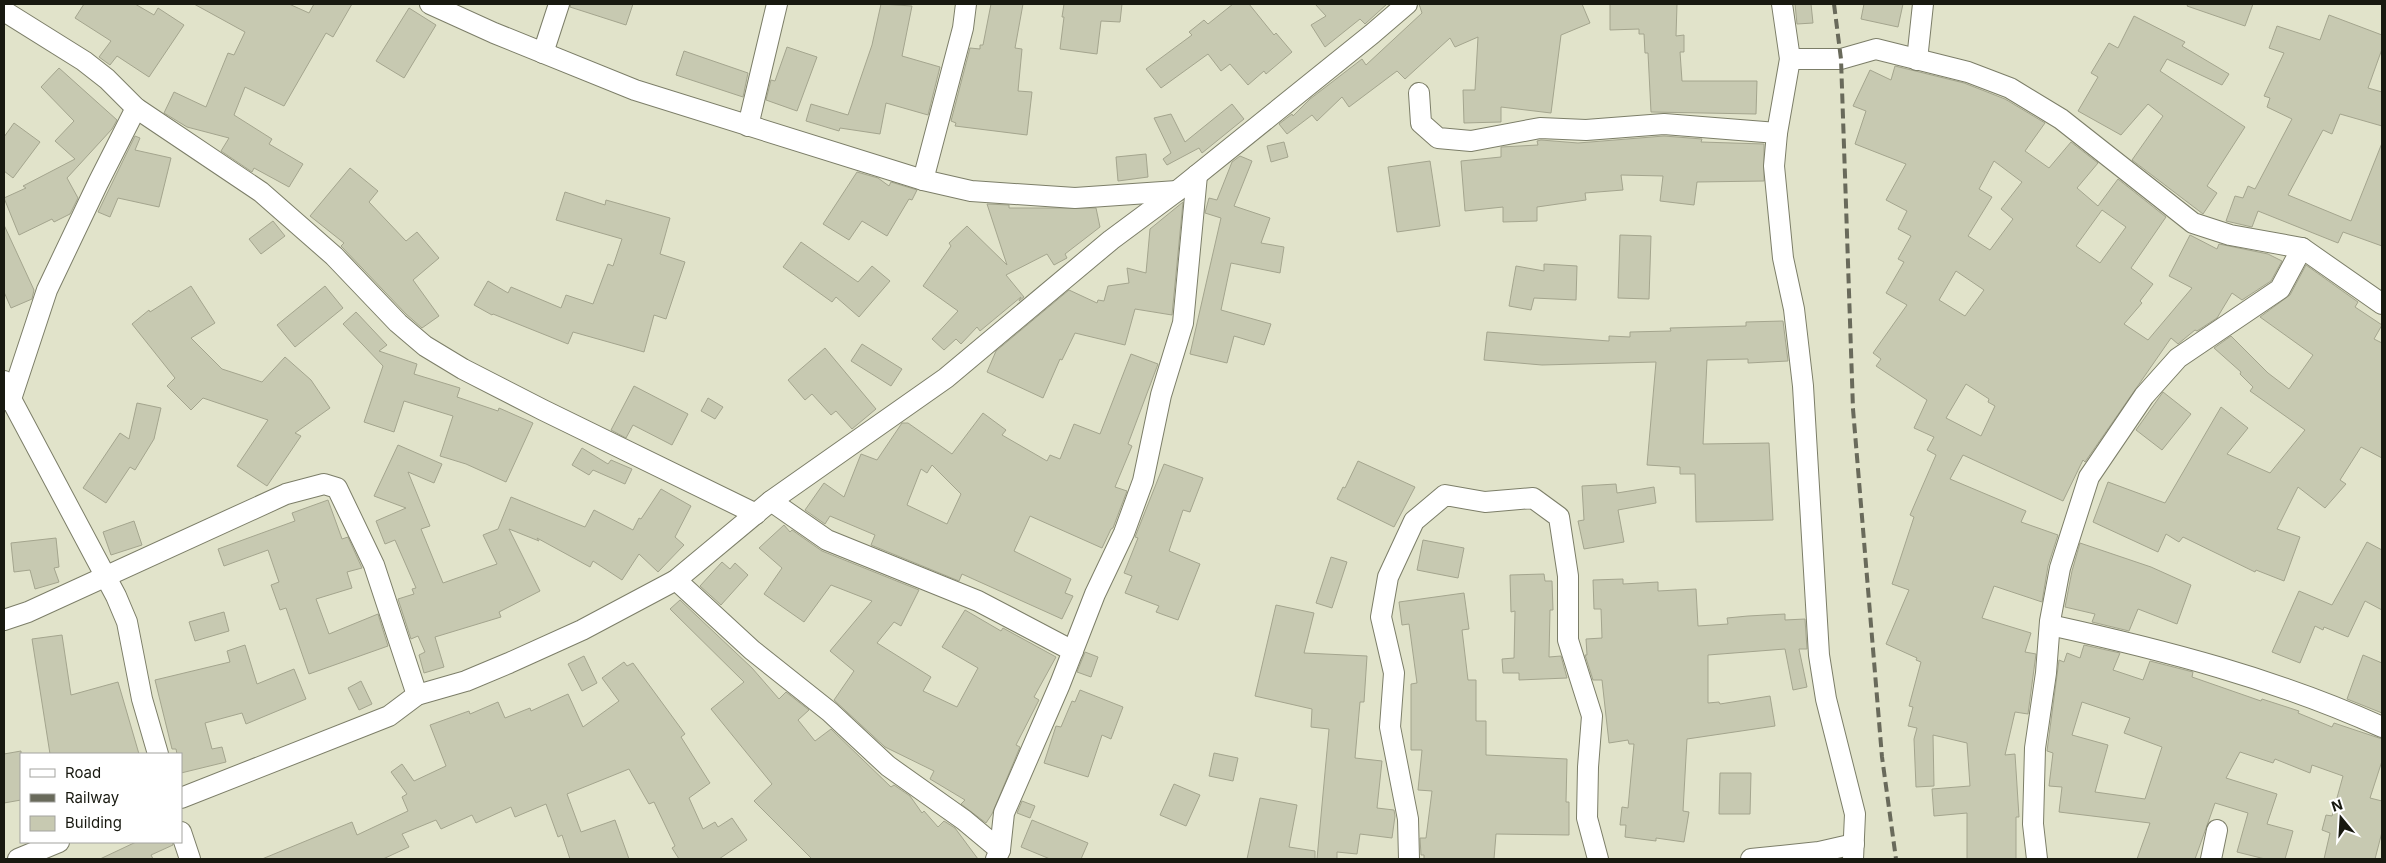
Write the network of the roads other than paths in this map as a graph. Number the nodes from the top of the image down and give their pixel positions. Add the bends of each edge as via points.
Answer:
1 (430, 4) edge
2 (560, 4) edge
3 (777, 4) edge
4 (966, 4) edge
5 (1406, 4) edge
6 (1782, 4) edge
7 (1923, 4) edge
8 (4, 11) edge
9 (543, 53) junction
10 (1790, 59) junction
11 (1917, 60) junction
12 (1419, 93) dead end
13 (136, 108) junction
14 (748, 126) junction
15 (1777, 134) junction
16 (1197, 175) junction
17 (924, 180) junction
18 (1177, 192) junction
19 (2302, 248) junction
20 (2382, 304) edge
21 (6, 393) edge
22 (772, 501) junction
23 (756, 514) junction
24 (106, 576) junction
25 (676, 580) junction
26 (4, 620) edge
27 (2050, 624) junction
28 (1073, 651) junction
29 (417, 695) junction
30 (2382, 727) edge
31 (158, 753) edge
32 (182, 798) edge
33 (2216, 830) dead end
34 (182, 835) edge
35 (58, 848) edge
36 (1854, 852) edge
37 (998, 855) edge
38 (18, 859) edge
39 (190, 859) edge
40 (1409, 859) edge
41 (1598, 859) edge
42 (1751, 859) edge
43 (2037, 859) edge
44 (2211, 859) edge

1 - 9 street
2 - 9 street
3 - 14 street
4 - 17 street via 963,28
5 - 16 street
6 - 10 street
7 - 11 street
8 - 13 street via 84,62 107,79
9 - 14 street via 635,90
10 - 11 street via 1841,59 1876,49
10 - 15 street
11 - 19 street via 1968,72 2010,88 2062,118 2193,223
12 - 15 street via 1421,123 1438,138 1471,141 1540,128 1586,130 1664,124
13 - 21 street via 47,290
13 - 23 street via 261,192 334,256 398,323 425,346 543,410
14 - 17 street
15 - 36 street via 1774,166 1803,386 1819,655 1826,699 1855,814
16 - 18 street
16 - 28 street via 1183,322 1161,395 1143,481
17 - 18 street via 971,191 1075,198
18 - 22 street via 1111,240 946,378
19 - 20 street
19 - 27 street via 2280,289 2178,358 2144,396 2089,477 2060,568
21 - 24 street
22 - 23 street
22 - 28 street via 827,540 970,598
23 - 25 street
24 - 26 street
24 - 29 street via 286,494 324,484 337,488 374,565
24 - 31 street via 127,622 142,699
25 - 29 street via 582,630 466,681
25 - 37 street via 888,766 964,820
27 - 30 street via 2145,646 2251,677 2328,702
27 - 43 street via 2035,748 2033,824
28 - 37 street via 1004,813
29 - 32 street via 389,716
33 - 44 street
34 - 39 street
35 - 38 street
36 - 42 street
40 - 41 street via 1408,819 1390,727 1394,673 1381,617 1388,577 1414,521 1445,495 1485,502 1533,498 1559,517 1568,576 1568,640 1592,716 1587,818

